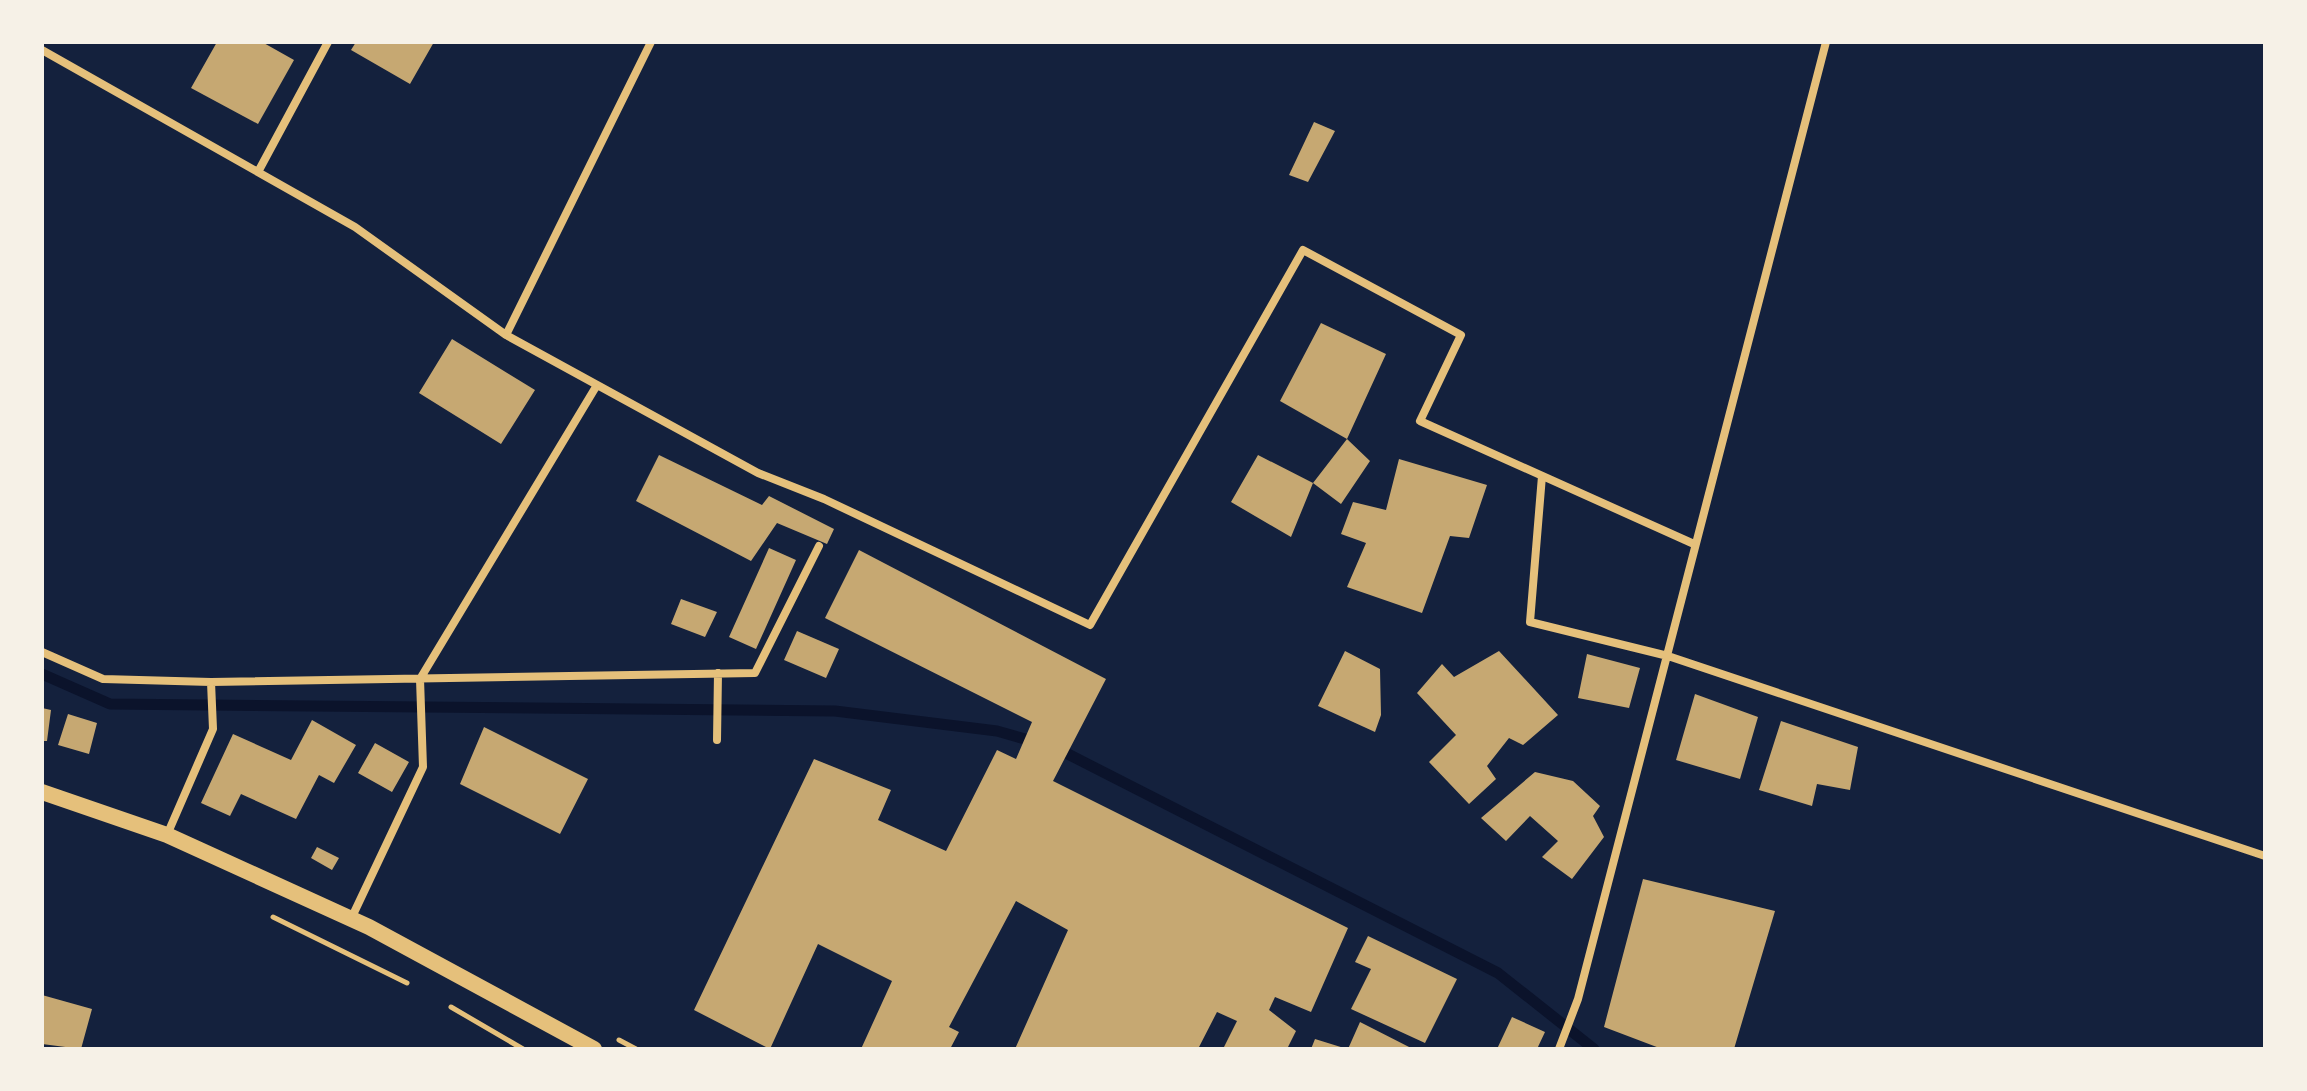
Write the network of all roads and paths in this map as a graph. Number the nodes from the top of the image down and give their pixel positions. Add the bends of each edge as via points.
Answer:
1 (328, 42) edge
2 (651, 42) edge
3 (1826, 42) edge
4 (42, 50) edge
5 (258, 172) junction
6 (506, 335) junction
7 (597, 385) junction
8 (1542, 476) junction
9 (1694, 544) junction
10 (819, 546) dead end
11 (42, 652) edge
12 (1668, 656) junction
13 (718, 673) junction
14 (420, 679) junction
15 (211, 682) junction
16 (717, 740) dead end
17 (42, 792) edge
18 (167, 835) junction
19 (2265, 856) edge
20 (259, 910) dead end
21 (351, 919) junction
22 (412, 985) dead end
23 (438, 999) dead end
24 (523, 1049) edge
25 (594, 1049) edge
26 (1559, 1049) edge

1 - 5 street
2 - 6 street
3 - 9 street
4 - 5 street
5 - 6 street via 355,227
6 - 7 street
7 - 8 street via 758,473 1090,625 1303,250 1461,335 1420,421
7 - 14 street
8 - 9 street
8 - 12 street via 1530,622
9 - 12 street
10 - 13 street via 755,673
11 - 15 street via 103,679
12 - 19 street
12 - 26 street via 1578,999
13 - 14 street
13 - 16 street
14 - 15 street
14 - 21 street via 423,767
15 - 18 street via 213,729
17 - 18 main road
18 - 21 main road
20 - 22 path
21 - 25 main road
23 - 24 path

